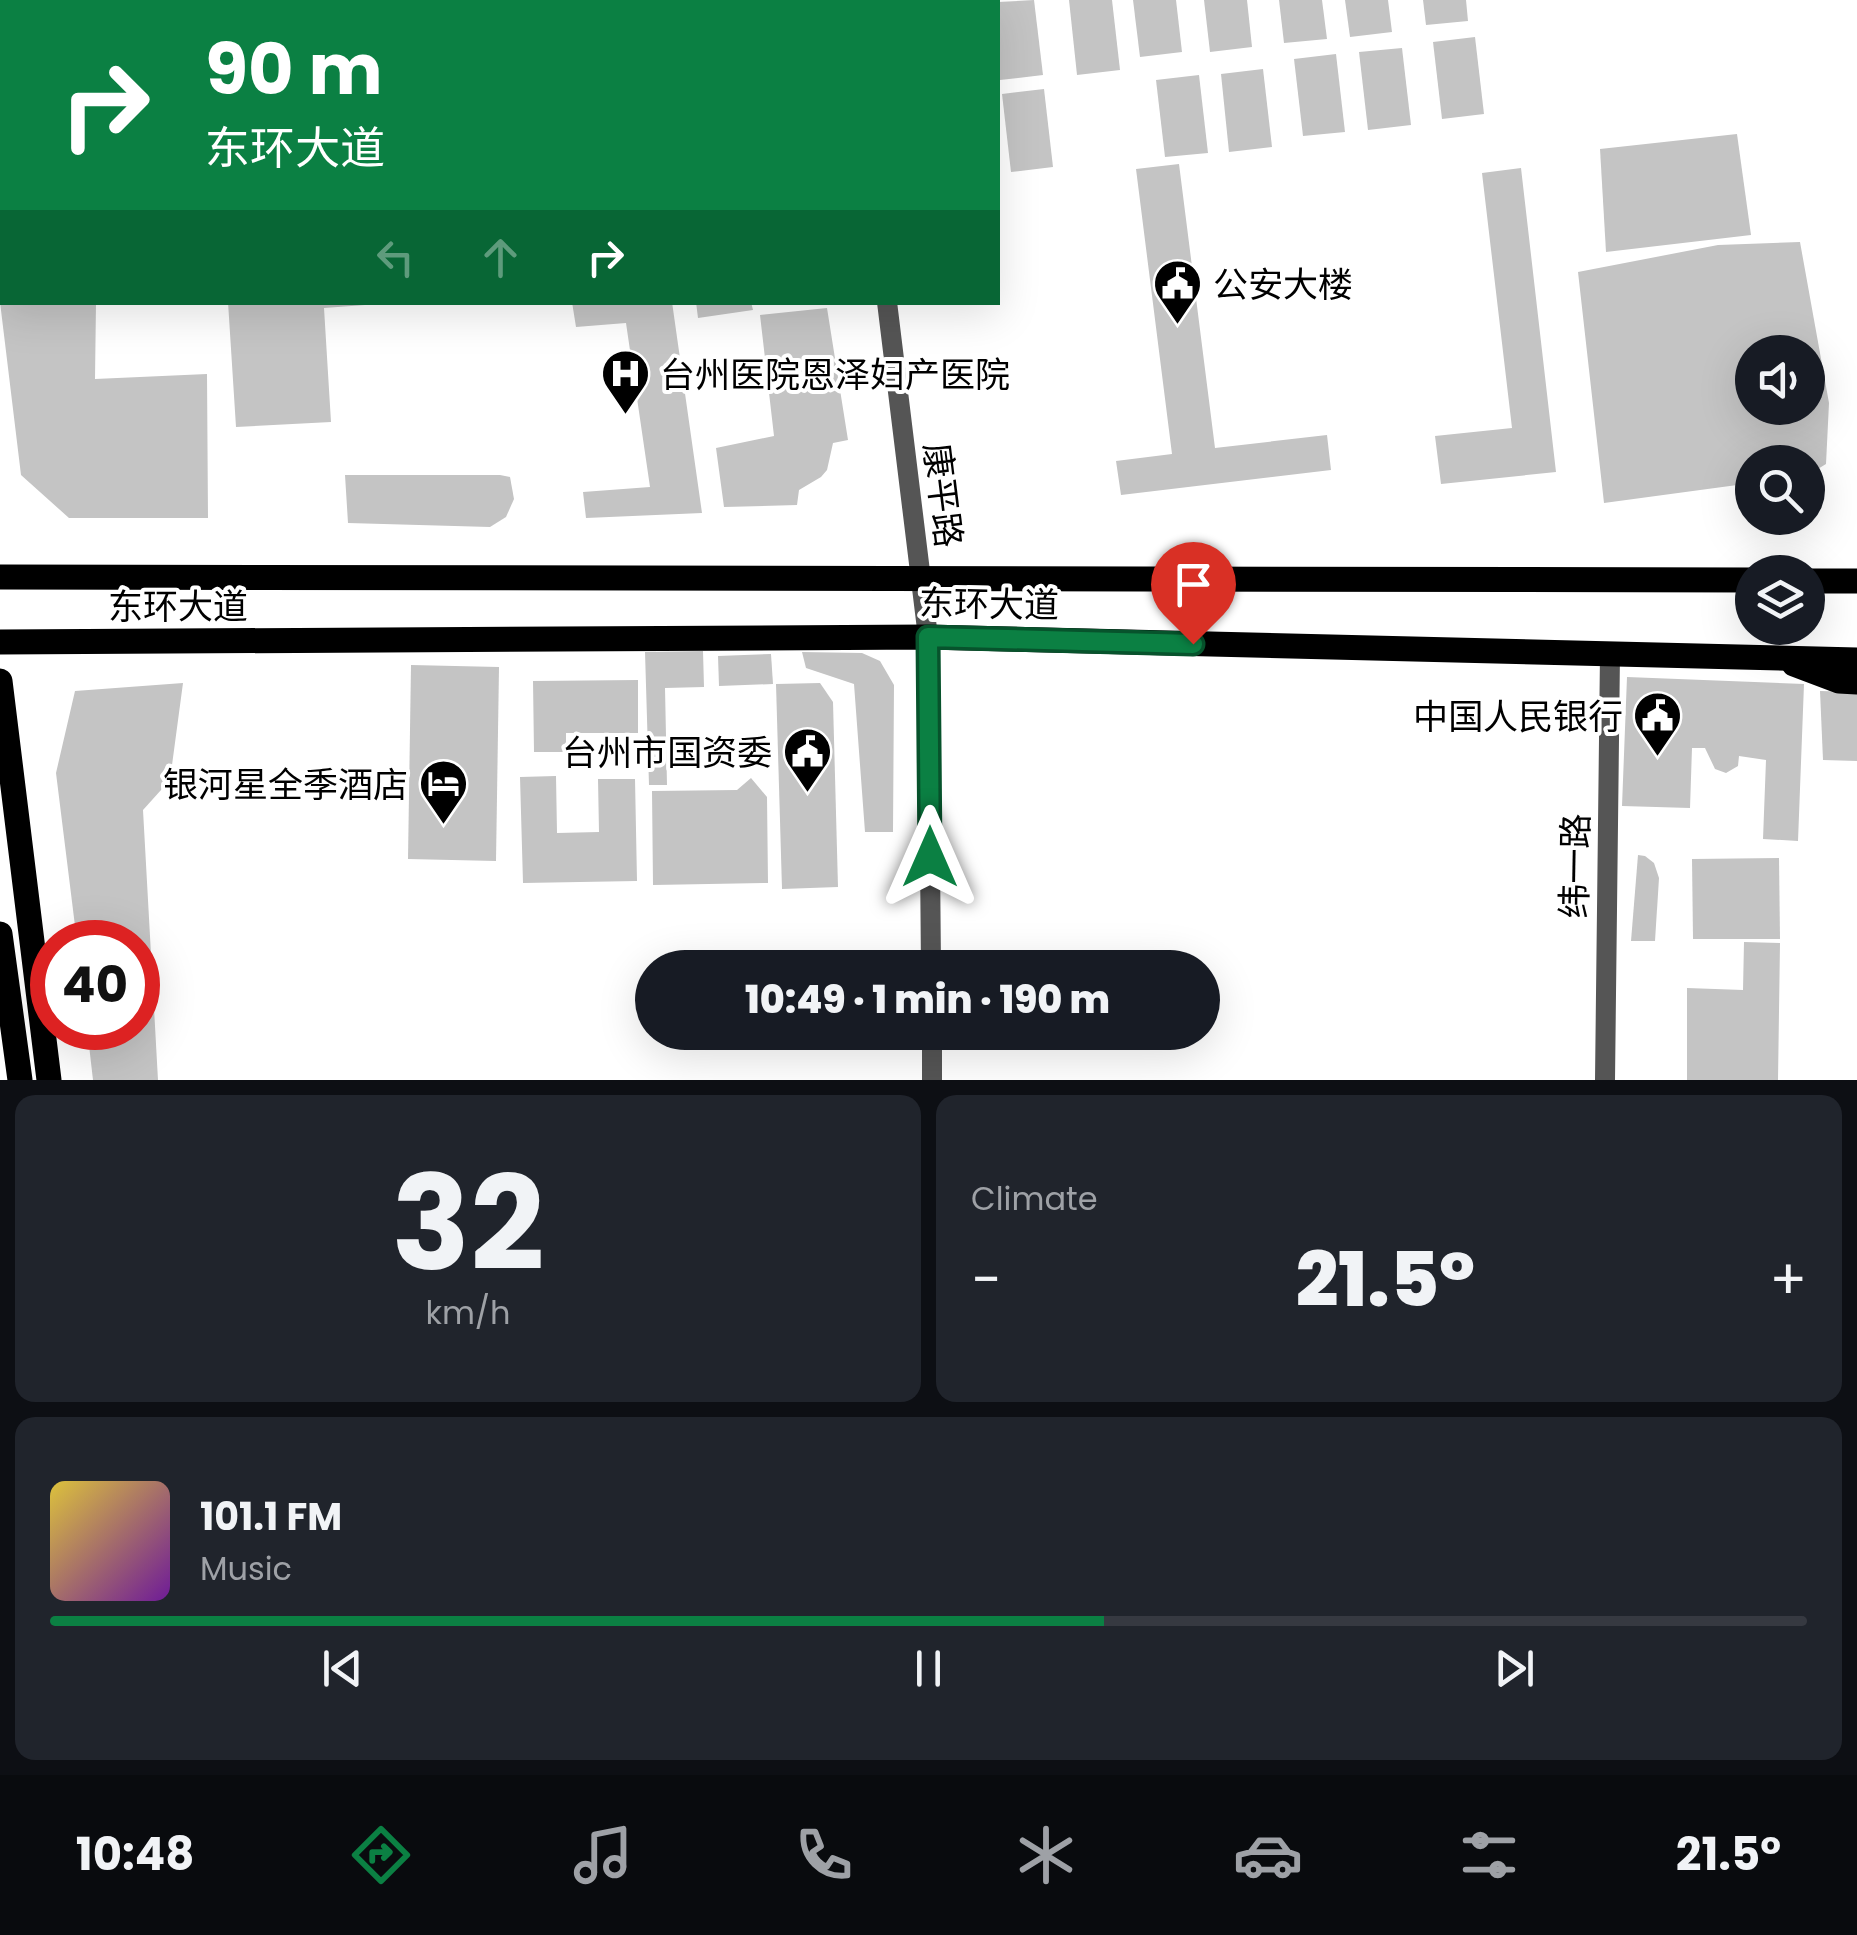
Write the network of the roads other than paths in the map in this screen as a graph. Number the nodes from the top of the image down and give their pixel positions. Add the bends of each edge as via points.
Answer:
1 (887, 305) edge
2 (1857, 564) edge
3 (0, 577) edge
4 (1825, 577) edge
5 (921, 578) junction
6 (1735, 580) edge
7 (1825, 581) edge
8 (1857, 581) edge
9 (928, 637) junction
10 (0, 642) edge
11 (1610, 654) junction
12 (1775, 658) junction
13 (1857, 660) edge
14 (0, 681) edge
15 (1857, 682) edge
16 (0, 934) edge
17 (931, 950) edge
18 (932, 1050) edge
19 (20, 1080) edge
20 (49, 1080) edge
21 (932, 1080) edge
22 (1605, 1080) edge

1 - 5 street, 康平路
2 - 4 main road
3 - 5 main road, 东环大道
5 - 6 main road, 东环大道
5 - 9 street, 康平路
7 - 8 main road
9 - 10 main road, 东环大道
9 - 11 main road, 东环大道
9 - 17 street, 康平路
11 - 12 main road, 东环大道
11 - 22 street, 纬一路
12 - 13 main road, 东环大道
12 - 15 main road
14 - 20 main road
16 - 19 main road
18 - 21 street

